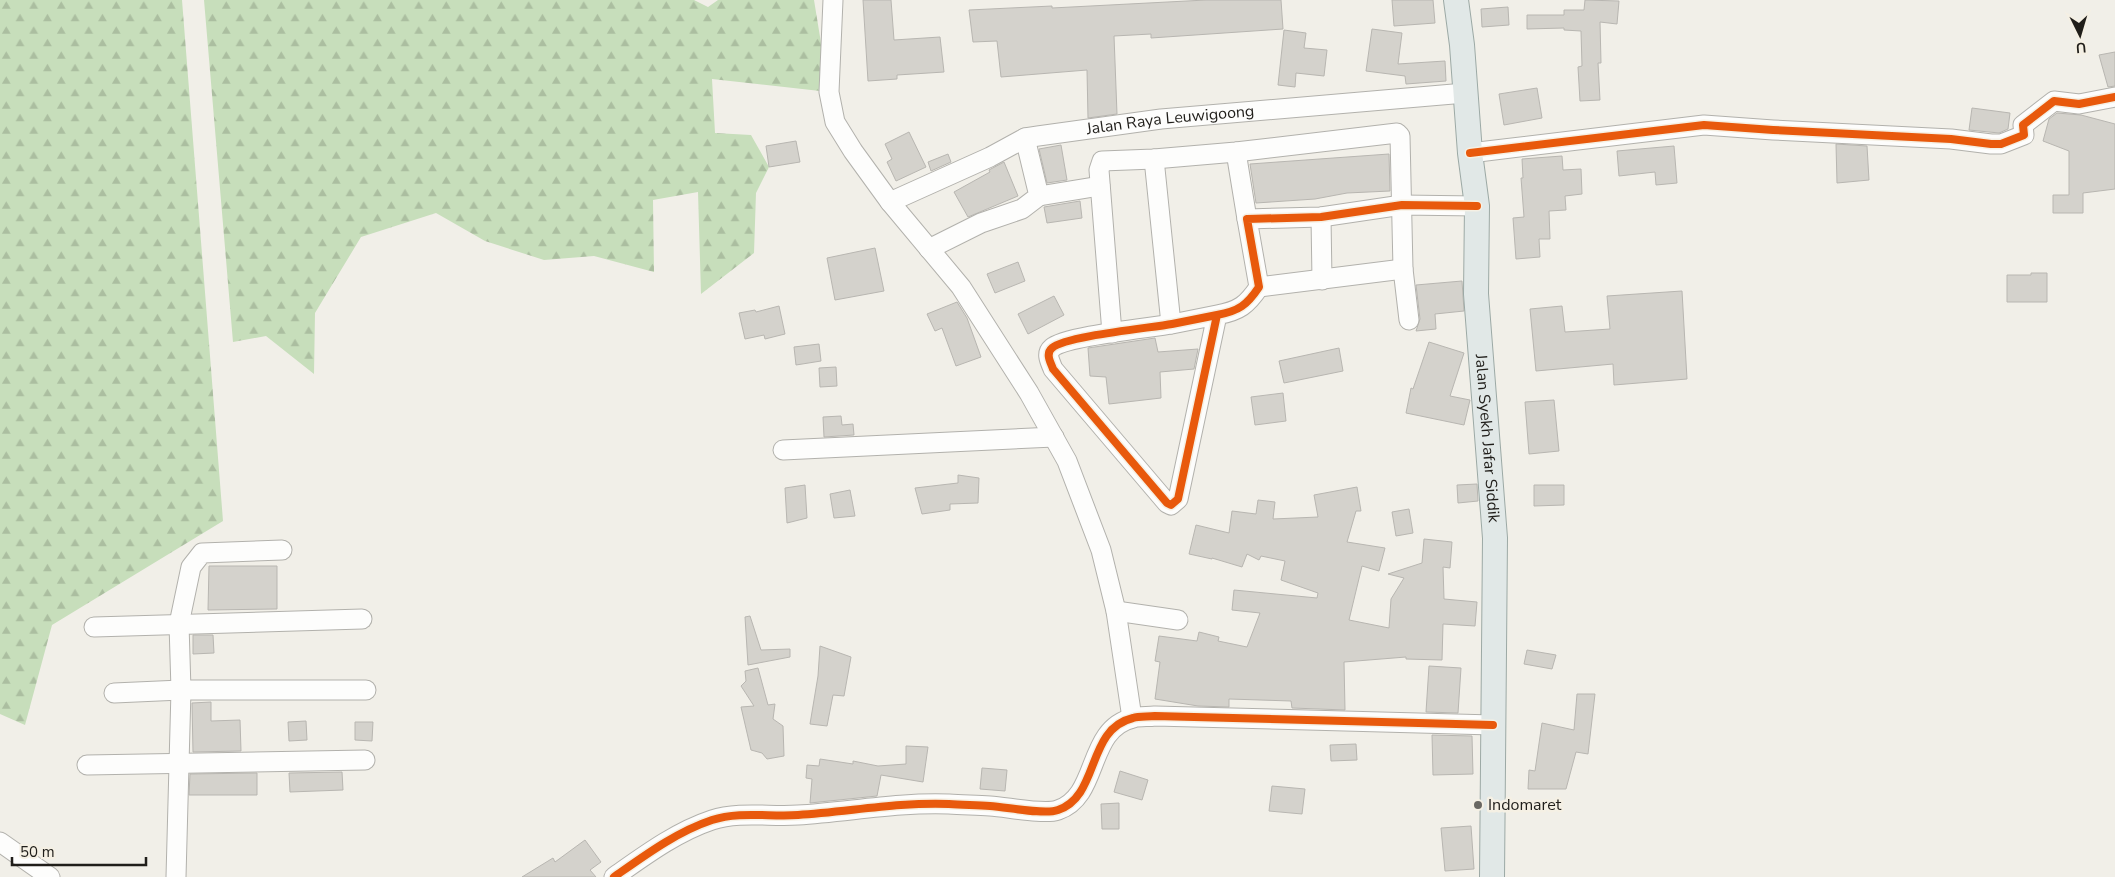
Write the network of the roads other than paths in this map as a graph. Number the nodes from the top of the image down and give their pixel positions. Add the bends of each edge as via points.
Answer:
1 (833, 0) edge
2 (1456, 0) edge
3 (1465, 93) junction
4 (2115, 97) edge
5 (1024, 138) junction
6 (1236, 152) junction
7 (1470, 153) junction
8 (1154, 159) junction
9 (1100, 186) junction
10 (1038, 196) junction
11 (890, 202) junction
12 (1402, 205) junction
13 (1477, 206) junction
14 (1320, 217) junction
15 (1247, 219) junction
16 (929, 249) junction
17 (1404, 268) junction
18 (1322, 280) junction
19 (1259, 287) junction
20 (1217, 315) junction
21 (1408, 320) dead end
22 (1171, 324) junction
23 (1112, 333) junction
24 (1054, 437) junction
25 (784, 450) dead end
26 (282, 550) dead end
27 (1116, 611) junction
28 (362, 619) dead end
29 (1178, 620) dead end
30 (179, 624) junction
31 (94, 627) dead end
32 (181, 690) junction
33 (366, 690) dead end
34 (114, 693) dead end
35 (1132, 718) junction
36 (1493, 725) junction
37 (365, 760) dead end
38 (178, 762) junction
39 (87, 765) dead end
40 (0, 842) edge
41 (50, 877) edge
42 (176, 877) edge
43 (614, 877) edge
44 (1492, 877) edge

1 - 11 street via 829,92 832,112 853,151
2 - 3 main road, Jalan Syekh Jafar Siddik
3 - 5 street, Jalan Raya Leuwigoong via 1161,119
3 - 7 main road, Jalan Syekh Jafar Siddik
4 - 7 street via 2079,104 2054,101 2023,125 2024,135 2001,144 1704,124
5 - 10 street
5 - 11 street, Jalan Raya Leuwigoong
6 - 8 street
6 - 12 street via 1397,133 1400,136
6 - 15 street
7 - 13 main road, Jalan Syekh Jafar Siddik
8 - 9 street via 1105,159 1099,166
8 - 22 street
9 - 10 street
9 - 23 street
10 - 16 street via 1022,209
11 - 16 street
12 - 13 street
12 - 14 street
12 - 17 street
13 - 36 main road, Jalan Syekh Jafar Siddik via 1476,294 1495,538
14 - 15 street
14 - 18 street
15 - 19 street
16 - 24 street via 961,287
17 - 18 street
17 - 21 street
18 - 19 street
19 - 20 street via 1244,306
20 - 22 street
20 - 23 street via 1178,499 1171,505 1053,369 1049,360 1051,348 1062,343
22 - 23 street
24 - 25 street
24 - 27 street via 1067,460 1101,550
26 - 30 street via 202,553 191,567
27 - 29 street
27 - 35 street
28 - 30 street
30 - 31 street
30 - 32 street
32 - 33 street
32 - 34 street
32 - 38 street
35 - 36 street
35 - 43 street via 1110,730 1077,798 1056,811 934,803 798,815 734,816 691,828
36 - 44 main road, Jalan Syekh Jafar Siddik
37 - 38 street
38 - 39 street
38 - 42 street
40 - 41 street

